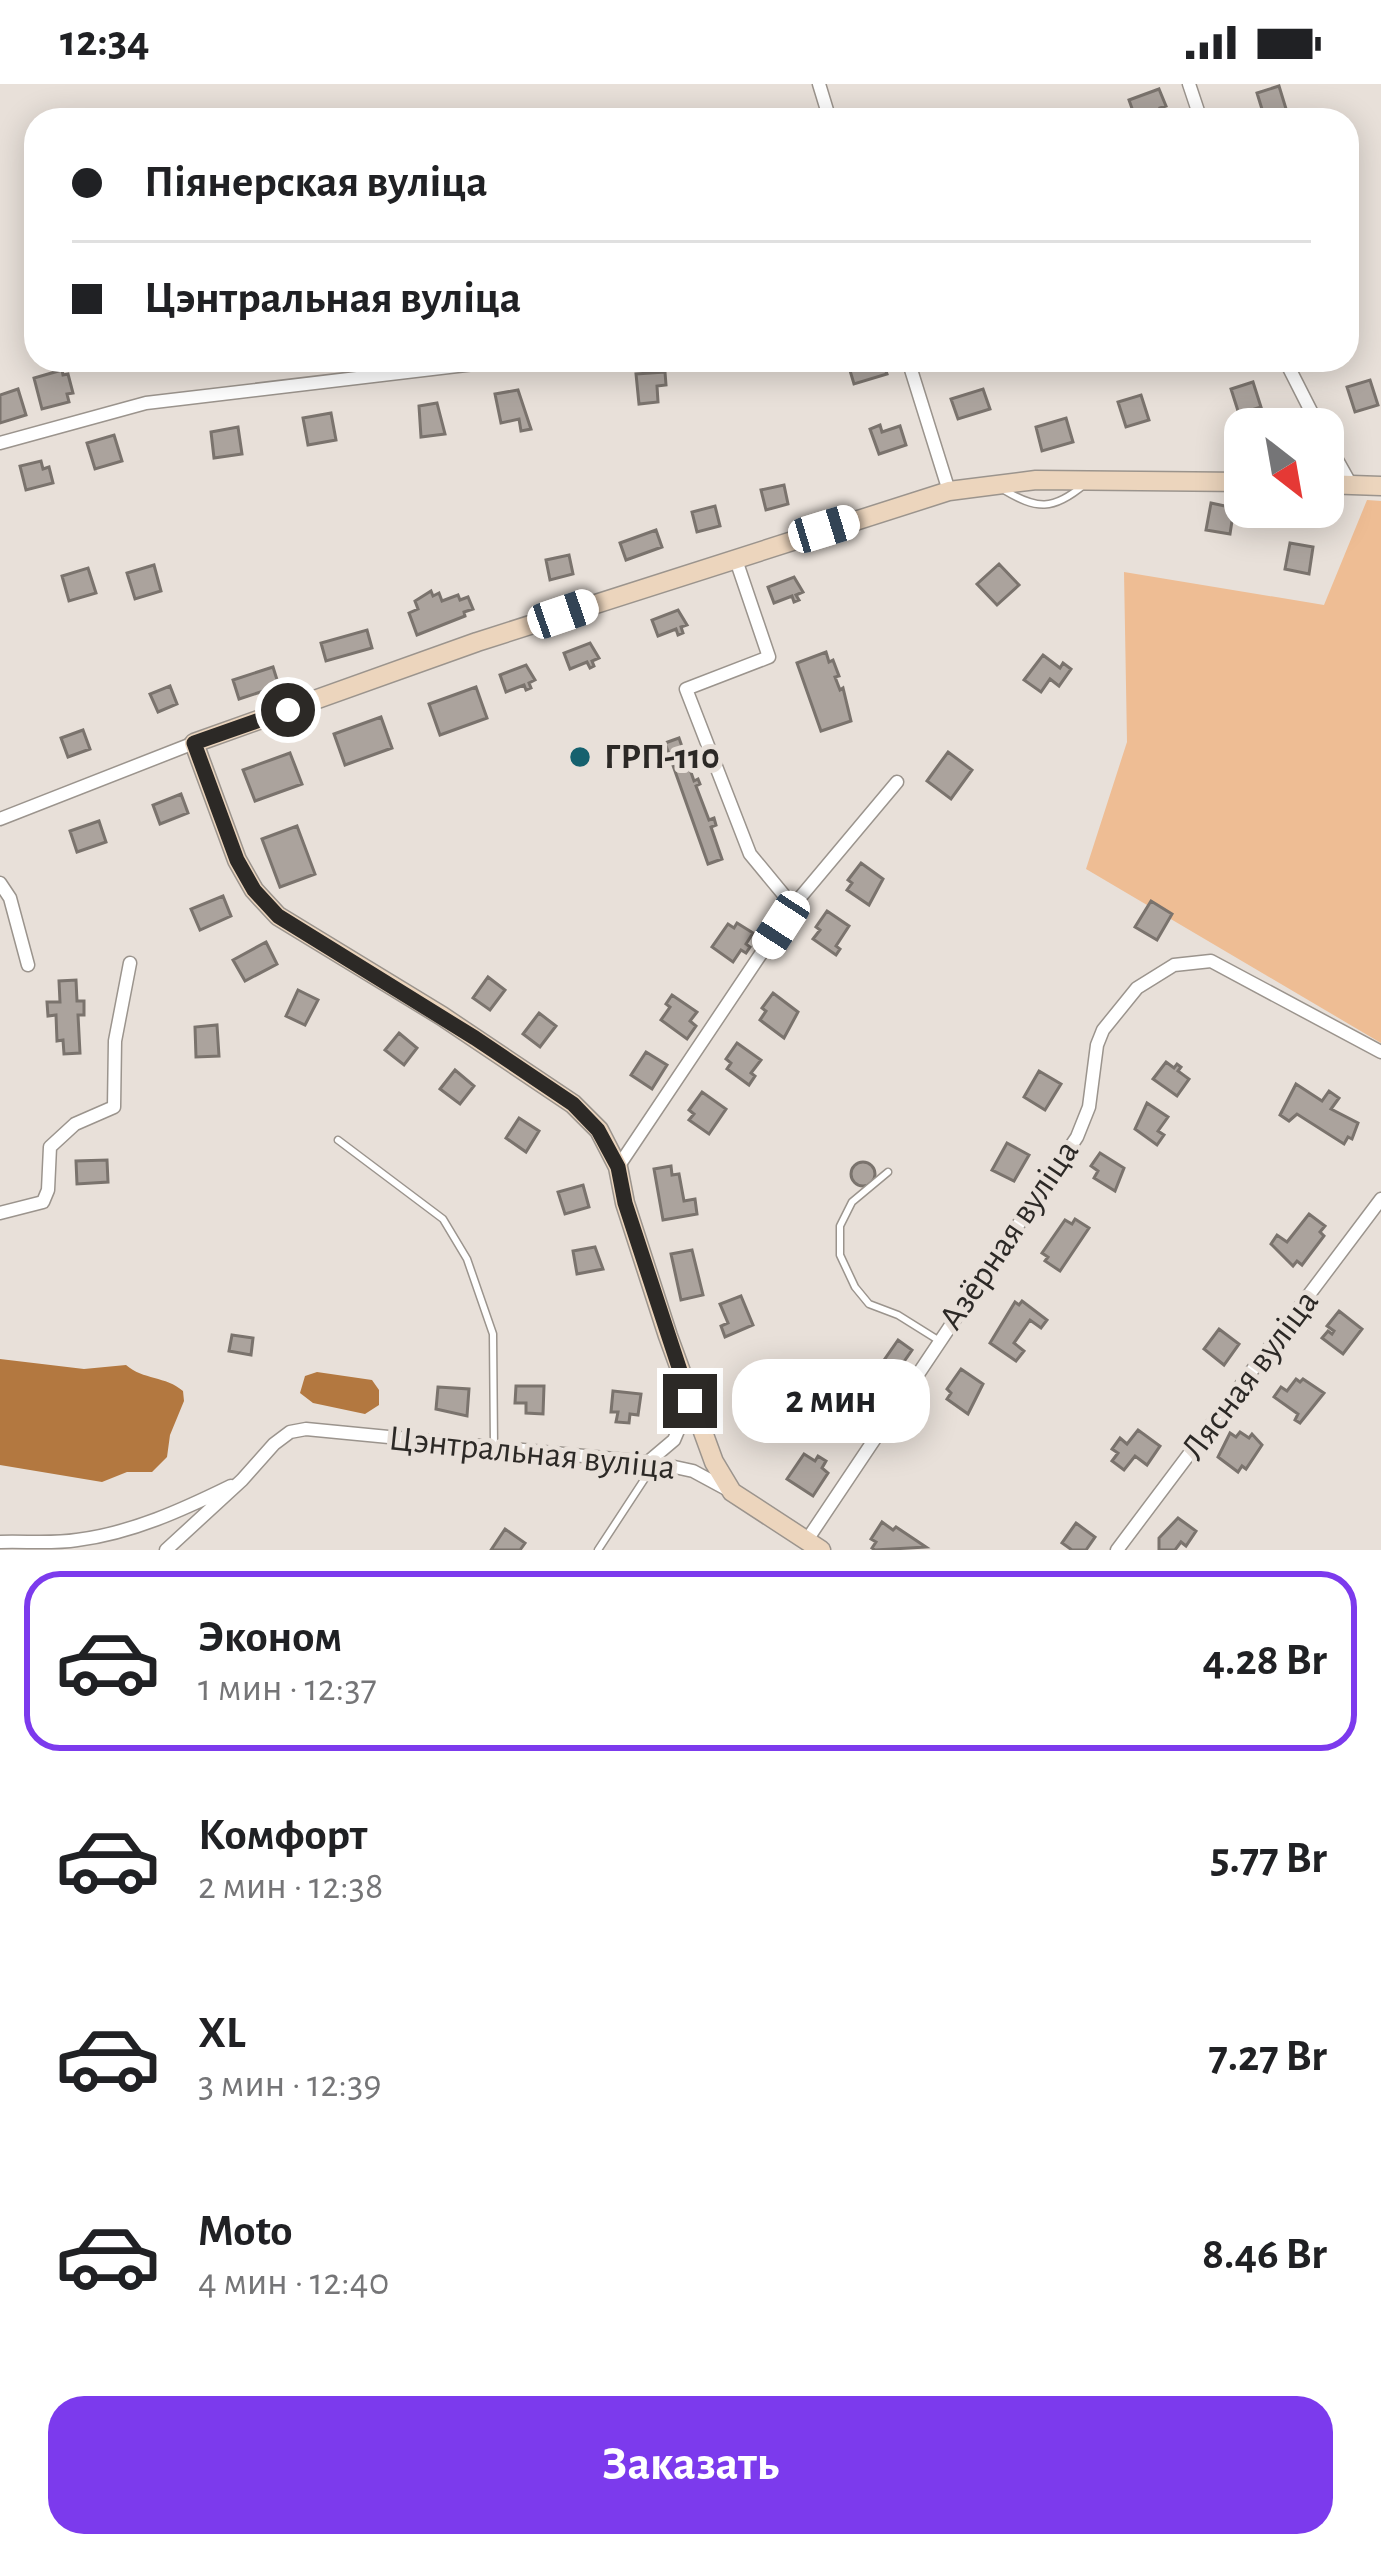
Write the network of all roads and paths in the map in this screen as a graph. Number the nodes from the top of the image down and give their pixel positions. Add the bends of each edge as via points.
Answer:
1 (407, 372) edge
2 (912, 372) edge
3 (1291, 372) edge
4 (1310, 408) edge
5 (0, 443) edge
6 (1344, 472) edge
7 (1224, 482) edge
8 (1344, 485) edge
9 (1351, 485) junction
10 (1381, 486) edge
11 (950, 491) junction
12 (735, 556) junction
13 (194, 743) junction
14 (897, 782) dead end
15 (0, 819) edge
16 (0, 883) edge
17 (794, 906) junction
18 (130, 963) dead end
19 (28, 964) dead end
20 (1381, 1052) edge
21 (338, 1140) dead end
22 (618, 1167) junction
23 (888, 1172) dead end
24 (1381, 1199) edge
25 (0, 1213) edge
26 (938, 1340) junction
27 (690, 1401) junction
28 (494, 1447) junction
29 (652, 1462) junction
30 (242, 1480) junction
31 (731, 1492) junction
32 (0, 1543) edge
33 (814, 1545) edge
34 (166, 1550) edge
35 (598, 1550) edge
36 (1117, 1550) edge

1 - 5 street via 146,403
2 - 11 street
3 - 4 street
6 - 9 street
7 - 11 street via 1092,479
8 - 9 street
9 - 10 street
11 - 12 street
12 - 13 street
12 - 17 street via 769,656 686,688 750,854
13 - 15 street
13 - 22 street, Цэнтральная вуліца via 237,860 265,904 573,1104
14 - 17 street
16 - 19 street
17 - 22 street
18 - 25 street via 115,1041 114,1107 75,1124 50,1147 43,1202
20 - 26 street, Азёрная вуліца via 1211,961 1174,965 1137,988 1097,1045 1084,1124
21 - 28 lane via 456,1235 493,1334
22 - 27 street, Цэнтральная вуліца
23 - 26 lane via 851,1202 840,1255 869,1304
24 - 36 street, Лясная вуліца
26 - 33 street, Азёрная вуліца
27 - 29 street via 674,1440
27 - 31 street, Цэнтральная вуліца
28 - 29 street, Цэнтральная вуліца
28 - 30 street, Цэнтральная вуліца via 290,1432
29 - 31 street, Цэнтральная вуліца via 693,1471
29 - 35 lane
30 - 32 street via 125,1529 75,1541
30 - 34 street, Цэнтральная вуліца
31 - 33 street, Цэнтральная вуліца

